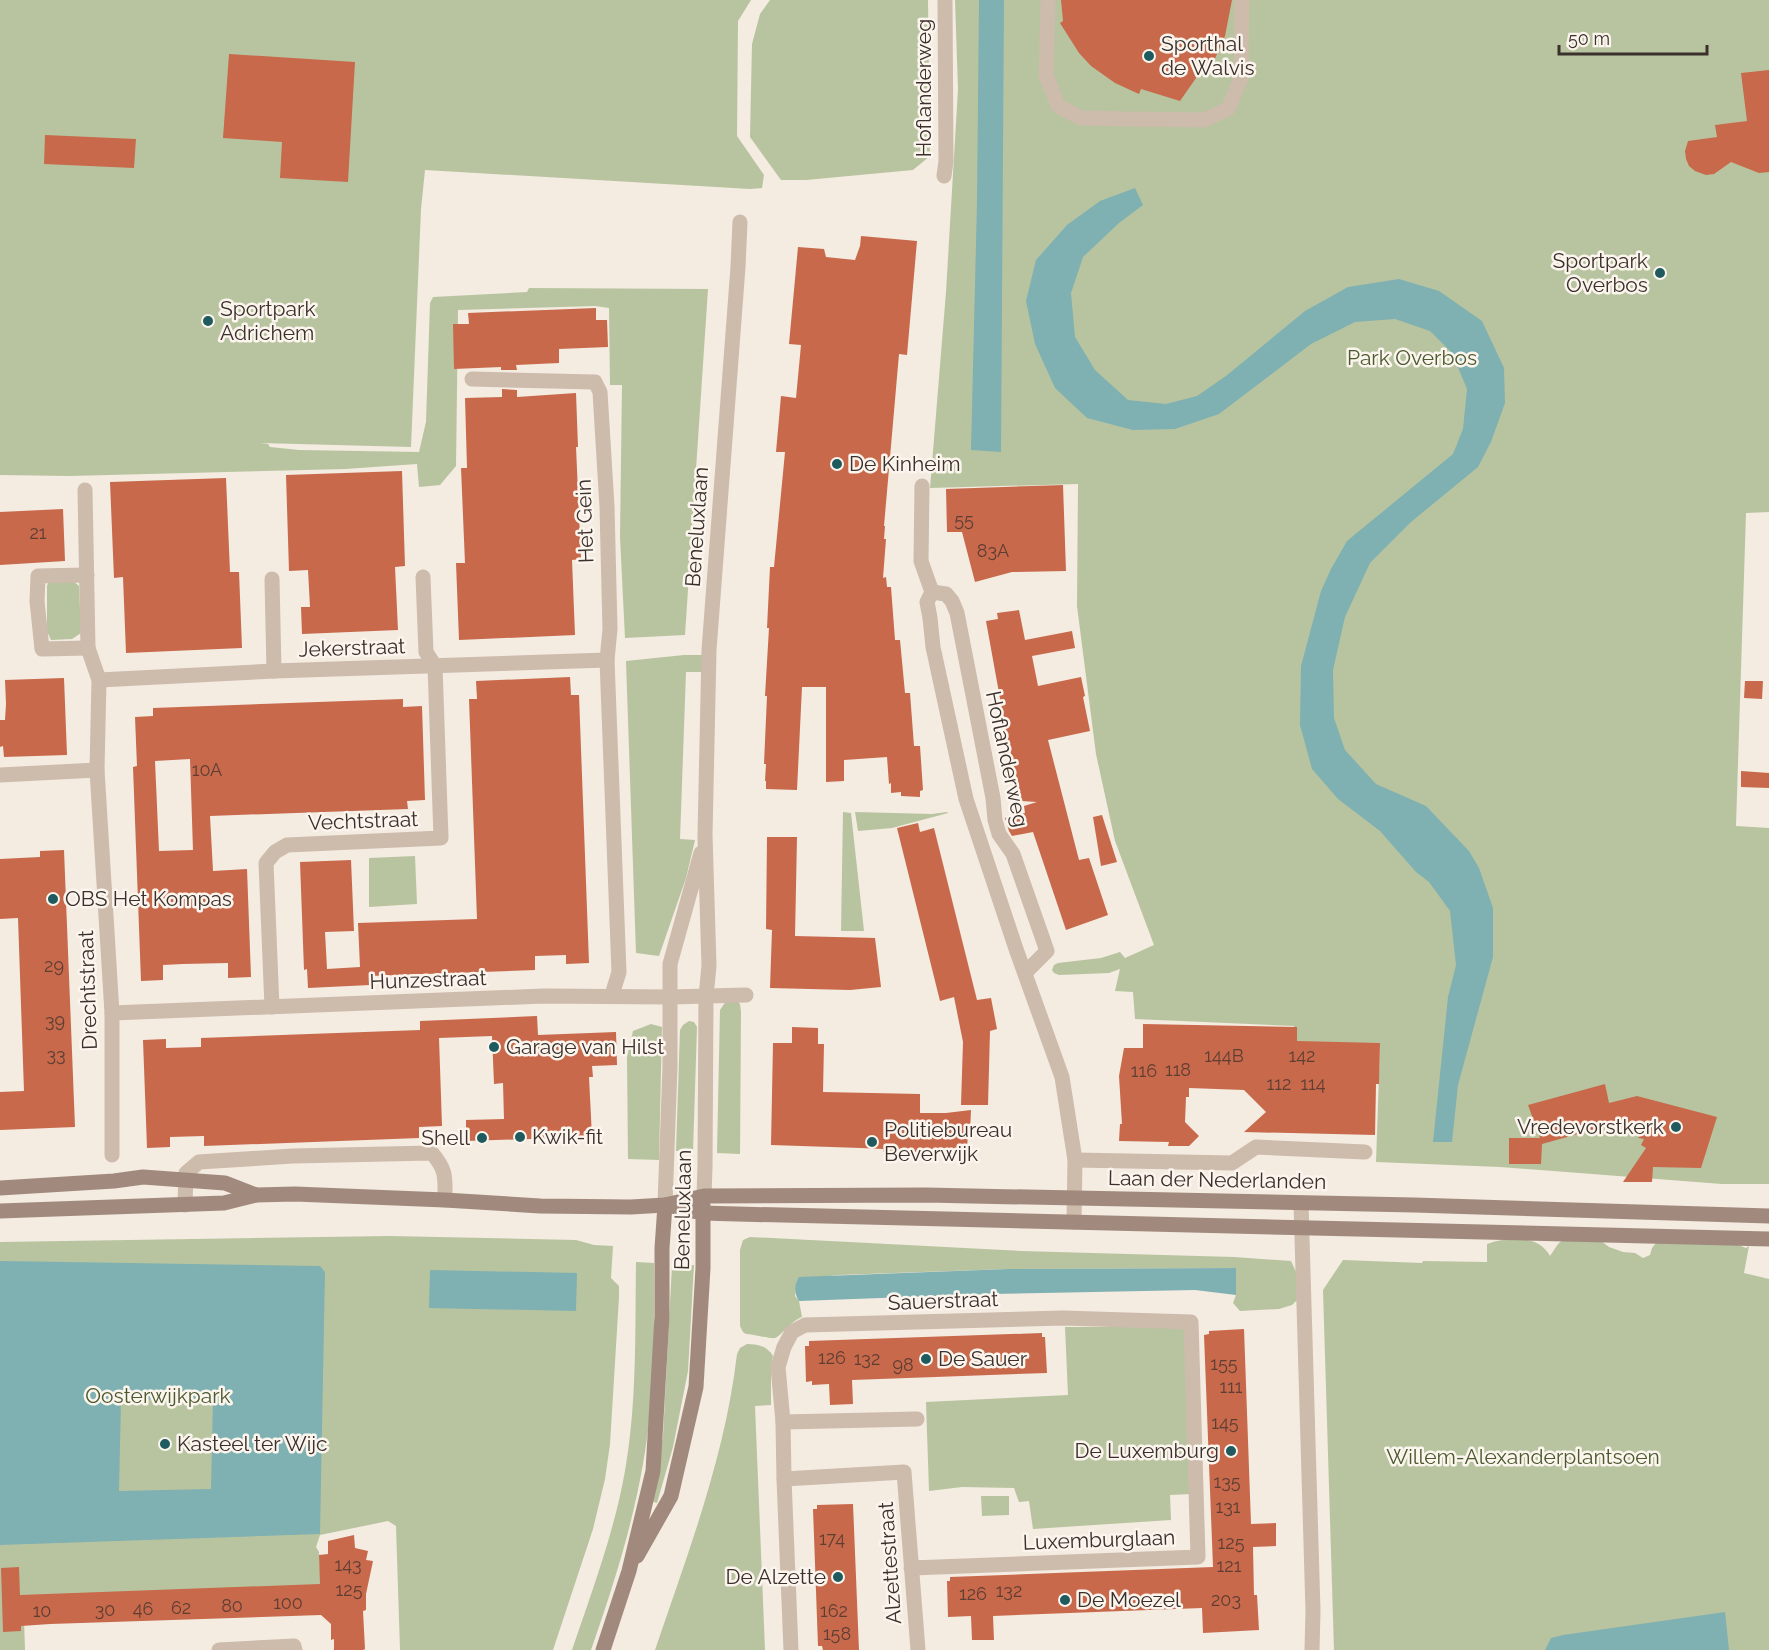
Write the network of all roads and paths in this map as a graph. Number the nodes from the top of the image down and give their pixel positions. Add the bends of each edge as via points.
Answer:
1 (945, 0) edge
2 (1048, 0) edge
3 (1242, 0) edge
4 (944, 176) dead end
5 (740, 222) dead end
6 (472, 380) dead end
7 (922, 486) dead end
8 (85, 490) dead end
9 (87, 575) junction
10 (423, 577) dead end
11 (272, 579) dead end
12 (932, 592) junction
13 (955, 608) junction
14 (930, 618) junction
15 (88, 648) junction
16 (607, 660) junction
17 (435, 666) junction
18 (274, 671) junction
19 (99, 680) junction
20 (97, 770) junction
21 (0, 776) edge
22 (705, 835) junction
23 (1025, 973) junction
24 (612, 995) junction
25 (746, 995) dead end
26 (705, 996) junction
27 (671, 997) junction
28 (272, 1007) junction
29 (112, 1013) junction
30 (1365, 1152) dead end
31 (112, 1155) dead end
32 (1075, 1160) junction
33 (185, 1180) junction
34 (0, 1188) edge
35 (256, 1195) junction
36 (704, 1196) junction
37 (1074, 1199) junction
38 (445, 1200) junction
39 (1301, 1203) junction
40 (185, 1205) junction
41 (665, 1205) junction
42 (0, 1211) edge
43 (702, 1213) junction
44 (1769, 1216) edge
45 (1074, 1222) junction
46 (1302, 1227) junction
47 (1769, 1239) edge
48 (1191, 1322) joint
49 (917, 1419) dead end
50 (783, 1422) junction
51 (784, 1479) junction
52 (911, 1568) junction
53 (629, 1571) junction
54 (247, 1649) edge
55 (219, 1650) edge
56 (295, 1650) edge
57 (603, 1650) edge
58 (791, 1650) edge
59 (918, 1650) edge
60 (1311, 1650) edge

1 - 4 street, Hoflanderweg
2 - 3 street via 1046,75 1058,106 1081,118 1204,120 1228,109 1241,78
5 - 22 street, Beneluxlaan via 709,650
6 - 16 street, Het Gein via 595,382 600,392 607,507
7 - 12 street, Hoflanderweg via 921,561
8 - 9 street
9 - 15 street
9 - 15 street via 38,576 37,600 42,649
10 - 17 street via 426,652
11 - 18 street
12 - 13 street via 946,594
12 - 14 street, Hoflanderweg via 927,602
13 - 14 street via 944,617
13 - 23 street, Hoflanderweg via 999,834 1013,854 1047,951
14 - 23 street, Hoflanderweg via 966,799
15 - 19 street
16 - 17 street, Jekerstraat
16 - 24 street via 619,972
17 - 18 street, Jekerstraat
17 - 28 street, Vechtstraat via 441,838 288,845 274,852 266,863
18 - 19 street, Jekerstraat
19 - 20 street, Drechtstraat
20 - 21 street
20 - 29 street, Drechtstraat
22 - 26 street, Beneluxlaan via 709,966
22 - 27 street, Beneluxlaan via 670,964
23 - 32 street, Hoflanderweg via 1062,1077
24 - 27 street, Hunzestraat
24 - 28 street, Hunzestraat
25 - 26 street, Hunzestraat
26 - 27 street, Hunzestraat
26 - 36 street, Beneluxlaan
27 - 41 street, Beneluxlaan
28 - 29 street, Hunzestraat
29 - 31 street, Drechtstraat
30 - 32 street, Laan der Nederlanden via 1256,1147 1232,1163
32 - 37 street, Hoflanderweg
33 - 34 main road, Laan der Nederlanden via 143,1177
33 - 35 main road, Laan der Nederlanden via 225,1184
33 - 38 street via 186,1173 199,1162 432,1153 442,1166
33 - 40 street
35 - 38 main road, Laan der Nederlanden
35 - 40 main road, Laan der Nederlanden via 224,1203
36 - 37 main road, Laan der Nederlanden
36 - 41 main road, Laan der Nederlanden
36 - 43 main road, Beneluxlaan
37 - 39 main road, Laan der Nederlanden
37 - 45 street, Hoflanderweg
38 - 41 main road, Laan der Nederlanden via 540,1206
39 - 44 main road, Laan der Nederlanden
39 - 46 street
40 - 42 main road, Laan der Nederlanden
41 - 43 main road, Laan der Nederlanden
41 - 53 main road, Beneluxlaan via 652,1471
43 - 45 main road, Laan der Nederlanden
43 - 53 main road, Beneluxlaan via 696,1387 671,1496
45 - 46 main road, Laan der Nederlanden
46 - 47 main road, Laan der Nederlanden
46 - 60 street
48 - 50 street, Sauerstraat via 1063,1318 805,1325 792,1332 778,1366
48 - 52 street, Luxemburglaan via 1197,1557
49 - 50 street
50 - 51 street, Sauerstraat
51 - 52 street, Alzettestraat via 904,1472
51 - 58 street, Sauerstraat
52 - 59 street, Alzettestraat
53 - 57 main road, Beneluxlaan
54 - 55 street
54 - 56 street via 294,1646

